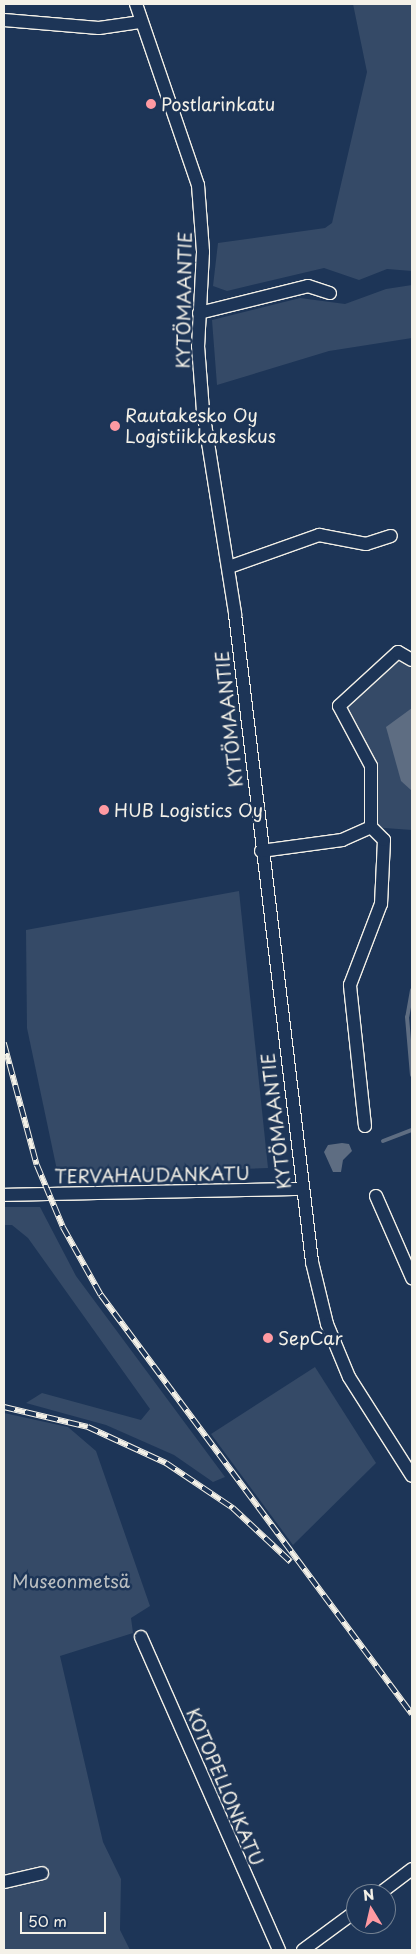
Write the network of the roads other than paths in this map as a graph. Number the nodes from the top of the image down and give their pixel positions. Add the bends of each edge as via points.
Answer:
1 (136, 4) edge
2 (4, 20) edge
3 (140, 22) junction
4 (330, 293) dead end
5 (199, 314) junction
6 (391, 536) dead end
7 (228, 567) junction
8 (412, 660) edge
9 (371, 827) junction
10 (261, 851) junction
11 (365, 1126) dead end
12 (301, 1188) junction
13 (4, 1195) edge
14 (376, 1196) dead end
15 (412, 1278) edge
16 (411, 1471) edge
17 (141, 1637) dead end
18 (412, 1869) edge
19 (42, 1873) dead end
20 (4, 1882) edge
21 (392, 1884) edge
22 (346, 1918) edge
23 (279, 1950) edge
24 (303, 1950) edge

1 - 3 street, KYTÖMAANTIE
2 - 3 street via 99,28
3 - 5 street, KYTÖMAANTIE via 192,155 198,185 203,252
4 - 5 street via 308,286
5 - 7 street, KYTÖMAANTIE via 203,411
6 - 7 street via 366,544 319,536
7 - 10 street, KYTÖMAANTIE
8 - 9 street via 398,652 339,706 371,766
9 - 10 street via 342,840
9 - 11 street via 384,840 381,904 350,985
10 - 12 street, KYTÖMAANTIE
12 - 13 street, TERVAHAUDANKATU
12 - 16 street, KYTÖMAANTIE via 318,1294 337,1350 366,1406
14 - 15 street
17 - 23 street, KOTOPELLONKATU
18 - 21 street
19 - 20 street
22 - 24 street

